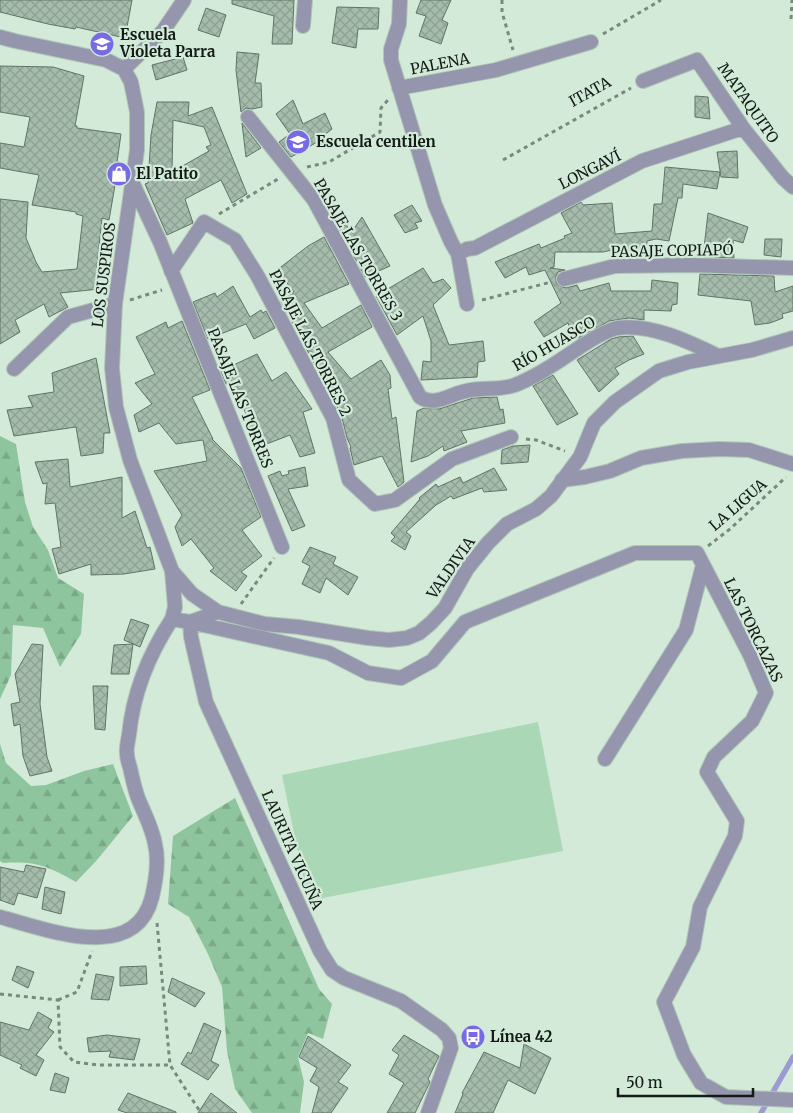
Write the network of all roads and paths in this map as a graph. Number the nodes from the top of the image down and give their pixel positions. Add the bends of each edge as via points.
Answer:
1 (184, 0) edge
2 (305, 0) edge
3 (400, 0) edge
4 (502, 0) edge
5 (661, 0) edge
6 (792, 0) edge
7 (791, 19) dead end
8 (303, 26) dead end
9 (0, 37) edge
10 (591, 42) joint
11 (517, 64) junction
12 (124, 69) junction
13 (643, 81) joint
14 (399, 88) junction
15 (248, 117) dead end
16 (743, 128) junction
17 (503, 160) dead end
18 (292, 171) junction
19 (133, 184) junction
20 (793, 187) edge
21 (204, 222) junction
22 (458, 254) junction
23 (793, 268) edge
24 (172, 271) junction
25 (564, 279) joint
26 (177, 285) junction
27 (115, 304) junction
28 (467, 304) joint
29 (793, 338) edge
30 (718, 356) junction
31 (14, 368) dead end
32 (412, 381) joint
33 (511, 437) joint
34 (580, 456) junction
35 (793, 464) edge
36 (793, 471) edge
37 (562, 480) junction
38 (282, 547) joint
39 (700, 559) junction
40 (172, 571) junction
41 (218, 612) junction
42 (232, 616) junction
43 (172, 619) junction
44 (190, 622) junction
45 (605, 759) dead end
46 (156, 914) dead end
47 (0, 917) edge
48 (98, 938) junction
49 (0, 994) edge
50 (58, 1000) junction
51 (170, 1065) junction
52 (793, 1100) edge
53 (201, 1113) edge
54 (428, 1113) edge

1 - 12 street via 163,31
2 - 8 street
3 - 14 street via 399,24 391,49
4 - 11 path via 502,12
5 - 10 path
6 - 7 path
9 - 12 street via 106,60
10 - 11 street, PALENA
11 - 14 street, PALENA
12 - 19 street, LOS SUSPIROS via 131,82 137,112 138,150
13 - 16 street, MATAQUITO via 698,60
13 - 17 path, ITATA
14 - 18 path, PALENA via 381,108 380,132 330,162
14 - 22 street via 435,204
15 - 18 street, PASAJE LAS TORRES 3
16 - 20 street, MATAQUITO
16 - 22 street, LONGAVÍ via 642,161
18 - 21 path, PALENA
18 - 32 street, PASAJE LAS TORRES 3 via 314,200
19 - 24 street, PASAJE LAS TORRES
19 - 27 street, LOS SUSPIROS
21 - 24 street
21 - 33 street, PASAJE LAS TORRES 2 via 235,240 253,268 333,418 349,480 375,504 395,500 452,459
22 - 28 street
23 - 25 street, PASAJE COPIAPÓ via 614,266
24 - 26 street, PASAJE LAS TORRES
25 - 28 path
26 - 27 path
26 - 38 street, PASAJE LAS TORRES
27 - 31 street via 68,317
27 - 40 street, LOS SUSPIROS via 112,368 116,406 130,460
29 - 30 street, VALDIVIA
30 - 32 street, RÍO HUASCO via 675,336 630,327 616,328 545,370 498,390 466,391 441,400 426,401 420,397
30 - 34 street, VALDIVIA via 659,371 638,385 594,423
33 - 34 path via 536,440
34 - 37 street, VALDIVIA
35 - 37 street via 749,450 682,450 641,458 585,478
36 - 39 path, LA LIGUA
37 - 42 street, VALDIVIA via 536,509 507,524 488,543 467,569 445,608 431,624 407,638 368,638 265,624
38 - 42 path
39 - 44 street via 635,553 465,622 432,662 401,678 368,674 329,653
39 - 45 street via 686,630
39 - 52 street, LAS TORCAZAS via 766,693 752,721 714,757 707,772 737,821 734,836 700,907 693,947 664,1002 684,1055 701,1083 726,1097
40 - 41 street, VALDIVIA via 192,594
40 - 43 street via 175,607
41 - 42 street, VALDIVIA
41 - 44 street
43 - 44 street
43 - 48 street via 145,670 131,714 127,754 156,846 155,887 147,909 133,928
44 - 54 street, LAURITA VICUÑA via 206,702 328,964 344,978 401,1001 450,1038 451,1048
46 - 51 path
47 - 48 street
48 - 50 path via 77,992
49 - 50 path
50 - 51 path via 60,1047 74,1062
51 - 53 path

